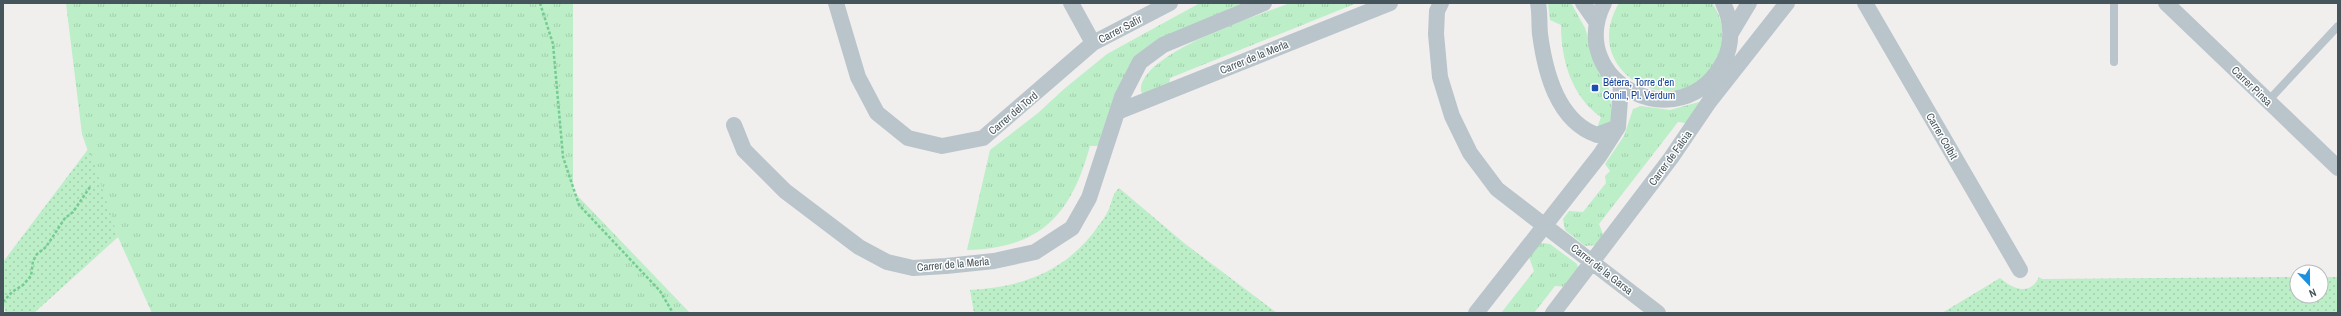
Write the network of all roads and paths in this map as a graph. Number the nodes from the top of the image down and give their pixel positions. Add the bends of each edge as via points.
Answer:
1 (540, 3) edge
2 (836, 3) edge
3 (1071, 3) edge
4 (1170, 3) edge
5 (1264, 3) edge
6 (1390, 3) edge
7 (1441, 3) edge
8 (1538, 3) edge
9 (1583, 3) edge
10 (1604, 3) edge
11 (1723, 3) edge
12 (1749, 3) edge
13 (1787, 3) edge
14 (1865, 3) edge
15 (2114, 3) edge
16 (2166, 3) edge
17 (1597, 23) junction
18 (2338, 26) edge
19 (1731, 33) junction
20 (1093, 43) junction
21 (2114, 62) dead end
22 (1621, 85) junction
23 (2268, 101) junction
24 (1117, 112) junction
25 (734, 126) dead end
26 (1618, 127) junction
27 (2338, 168) edge
28 (90, 187) dead end
29 (1545, 226) junction
30 (1593, 262) junction
31 (2020, 270) dead end
32 (3, 302) edge
33 (673, 313) edge
34 (1476, 313) edge
35 (1553, 313) edge
36 (1658, 313) edge

1 - 33 path via 553,44 564,157 579,205 660,291
2 - 20 street, Carrer del Tord via 858,77 878,113 908,138 942,146 983,138
3 - 20 street
4 - 20 street, Carrer Safir
5 - 24 street, Carrer de la Merla via 1163,45 1140,62
6 - 24 street, Carrer de la Merla
7 - 29 street, Carrer de la Garsa via 1437,11 1436,34 1440,77 1452,116 1470,153 1497,189
8 - 26 street via 1540,34 1548,72 1553,90 1563,108 1583,130 1590,133 1597,135
9 - 17 street
10 - 17 street
11 - 19 street
12 - 19 street
13 - 30 street, Carrer de Falcia via 1709,102 1671,158
14 - 31 street, Carrer Colbit
15 - 21 lane
16 - 23 street, Carrer Pinsa
17 - 22 street via 1601,57 1609,73
18 - 23 lane
19 - 22 street via 1727,54 1718,73 1702,88 1682,98 1661,100 1640,96
22 - 26 street
23 - 27 street, Carrer Pinsa
24 - 25 street, Carrer de la Merla via 1089,198 1072,228 1034,252 994,261 912,268 887,262 859,247 785,191 744,150
26 - 29 street via 1600,155
28 - 32 path via 46,247 37,254 33,261 31,276
29 - 30 street, Carrer de la Garsa
29 - 34 street
30 - 35 street, Carrer de Falcia
30 - 36 street, Carrer de la Garsa

